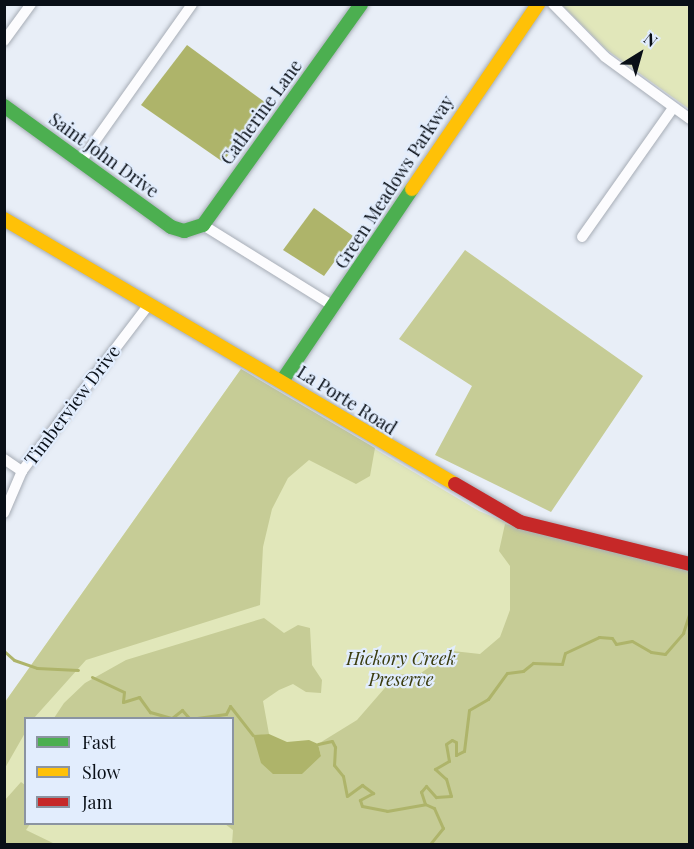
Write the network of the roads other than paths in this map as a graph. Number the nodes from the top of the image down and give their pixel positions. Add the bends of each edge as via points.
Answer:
1 (31, 4) edge
2 (192, 4) edge
3 (360, 4) edge
4 (538, 4) edge
5 (553, 4) edge
6 (4, 41) edge
7 (4, 106) edge
8 (674, 108) junction
9 (690, 119) edge
10 (81, 161) junction
11 (4, 219) edge
12 (203, 225) junction
13 (582, 237) dead end
14 (148, 304) junction
15 (333, 306) junction
16 (282, 381) junction
17 (4, 459) edge
18 (22, 471) junction
19 (4, 513) edge
20 (690, 564) edge

1 - 6 street
2 - 10 street
3 - 12 street, Catherine Lane
4 - 15 street, Green Meadows Parkway
5 - 8 street via 572,29
7 - 10 street, Saint John Drive
8 - 9 street
8 - 13 street
10 - 12 street, Saint John Drive via 171,227 184,231
11 - 14 street, La Porte Road
12 - 15 street
14 - 16 street, La Porte Road
14 - 18 street, Timberview Drive
15 - 16 street, Green Meadows Parkway
16 - 20 street, La Porte Road via 520,522
17 - 18 street
18 - 19 street, Timberview Drive

